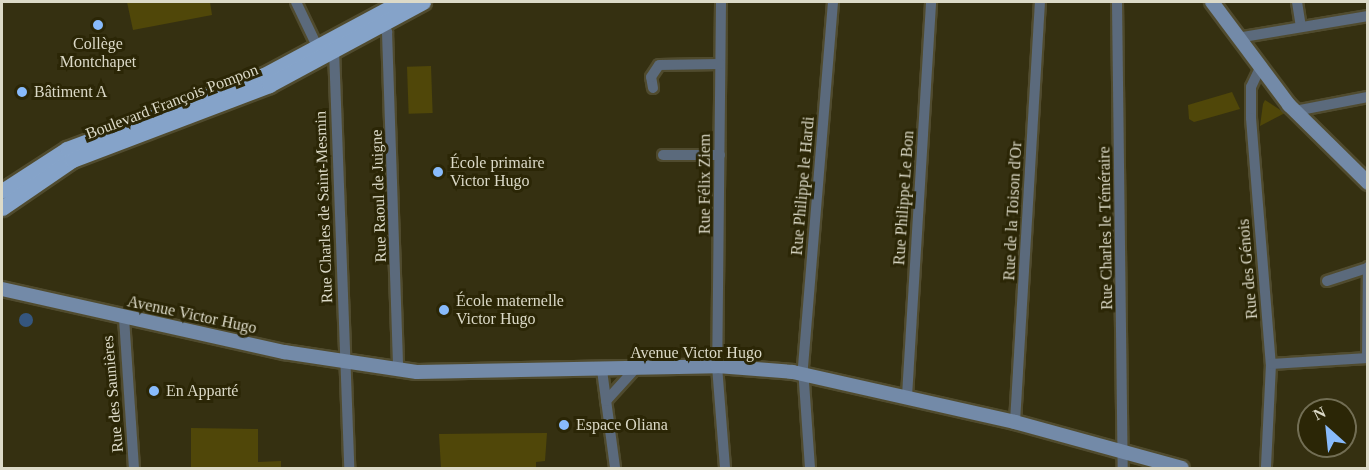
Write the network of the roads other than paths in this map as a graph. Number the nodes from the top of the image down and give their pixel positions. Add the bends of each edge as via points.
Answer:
1 (296, 2) edge
2 (400, 2) edge
3 (423, 2) edge
4 (721, 2) edge
5 (833, 2) edge
6 (931, 2) edge
7 (1040, 2) edge
8 (1117, 2) edge
9 (1212, 2) edge
10 (1297, 2) edge
11 (1368, 16) edge
12 (379, 25) junction
13 (1301, 26) junction
14 (1237, 38) junction
15 (317, 46) junction
16 (334, 50) junction
17 (720, 64) junction
18 (1259, 70) junction
19 (653, 88) dead end
20 (1368, 97) edge
21 (1295, 111) junction
22 (720, 154) junction
23 (663, 155) dead end
24 (1368, 183) edge
25 (2, 188) edge
26 (2, 208) edge
27 (1366, 268) edge
28 (2, 279) edge
29 (1327, 281) dead end
30 (2, 289) edge
31 (36, 296) junction
32 (124, 318) junction
33 (1367, 358) edge
34 (342, 362) junction
35 (1270, 364) junction
36 (717, 366) junction
37 (398, 368) junction
38 (635, 369) junction
39 (602, 370) junction
40 (803, 374) junction
41 (907, 396) junction
42 (606, 401) junction
43 (1015, 422) junction
44 (1123, 453) junction
45 (134, 468) edge
46 (349, 468) edge
47 (615, 468) edge
48 (725, 468) edge
49 (810, 468) edge
50 (1123, 468) edge
51 (1182, 468) edge
52 (1266, 468) edge

1 - 15 street
2 - 15 main road, Boulevard François Pompon
3 - 12 main road, Boulevard François Pompon
4 - 17 street, Rue Félix Ziem
5 - 40 street, Rue Philippe le Hardi
6 - 41 street, Rue Philippe Le Bon
7 - 43 street, Rue de la Toison d'Or
8 - 44 street, Rue Charles le Téméraire
9 - 14 main road
10 - 13 street
11 - 13 street
12 - 16 main road, Boulevard François Pompon
12 - 37 street, Rue Raoul de Juigne via 387,32
13 - 14 street
14 - 18 main road
15 - 25 main road, Boulevard François Pompon via 233,88 67,149
16 - 26 main road, Boulevard François Pompon via 239,98 72,160
16 - 34 street, Rue Charles de Saint-Mesmin
17 - 19 street via 659,65 651,77
17 - 22 street, Rue Félix Ziem
18 - 21 main road
18 - 35 street, Rue des Génois via 1251,87 1252,152
20 - 21 street
21 - 24 main road
22 - 23 street
22 - 36 street, Rue Félix Ziem
27 - 29 street
27 - 33 street
28 - 31 main road, Avenue Victor Hugo
30 - 31 main road, Avenue Victor Hugo
31 - 32 main road, Avenue Victor Hugo
32 - 34 main road, Avenue Victor Hugo
32 - 45 street, Rue des Saunières
33 - 35 street
34 - 37 main road, Avenue Victor Hugo
34 - 46 street
35 - 52 street, Rue des Génois
36 - 38 main road, Avenue Victor Hugo
36 - 40 main road, Avenue Victor Hugo
36 - 48 street, Rue Félix Ziem
37 - 39 main road, Avenue Victor Hugo via 496,374
38 - 39 main road, Avenue Victor Hugo
38 - 42 street
39 - 42 street
40 - 41 main road, Avenue Victor Hugo
40 - 49 street, Rue Philippe le Hardi
41 - 43 main road, Avenue Victor Hugo
42 - 47 street
43 - 44 main road, Avenue Victor Hugo
44 - 50 street, Rue Charles le Téméraire
44 - 51 main road, Avenue Victor Hugo

